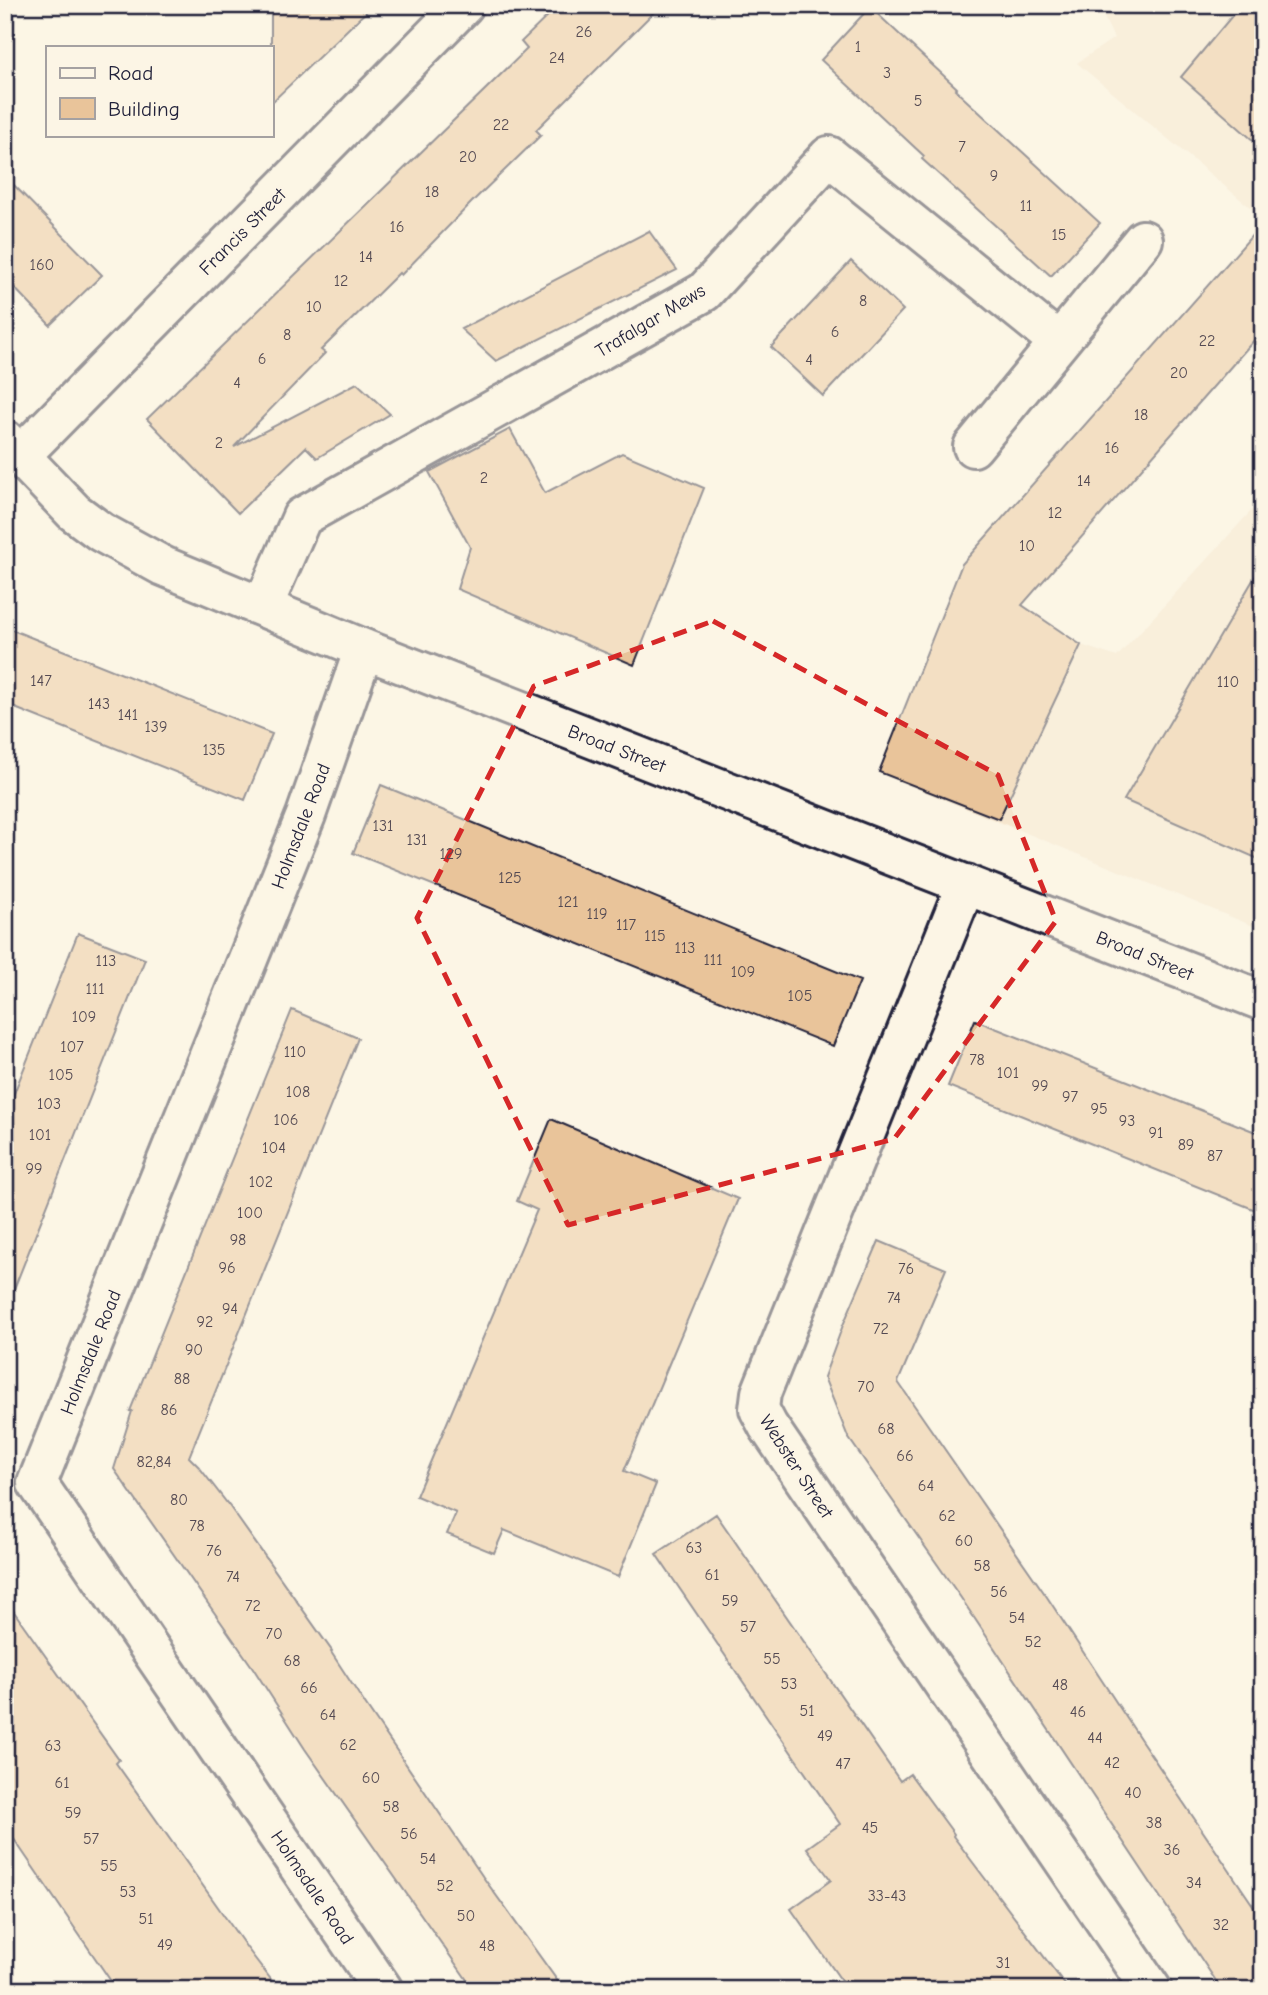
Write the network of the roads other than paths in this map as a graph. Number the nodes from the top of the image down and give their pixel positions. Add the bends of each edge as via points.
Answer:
1 (464, 5) edge
2 (1143, 240) dead end
3 (1059, 342) junction
4 (973, 447) dead end
5 (13, 448) edge
6 (263, 606) junction
7 (363, 649) junction
8 (966, 884) junction
9 (1263, 1001) edge
10 (383, 1990) edge
11 (1152, 1990) edge

1 - 5 street, Francis Street
2 - 3 street
3 - 4 street
3 - 6 street, Trafalgar Mews via 829,156 704,292 302,517
5 - 6 street, Broad Street via 74,512 102,532 163,566
6 - 7 street, Broad Street
7 - 8 street, Broad Street
7 - 10 street, Holmsdale Road via 306,815 37,1483
8 - 9 street, Broad Street
8 - 11 street, Webster Street via 761,1394 759,1409

